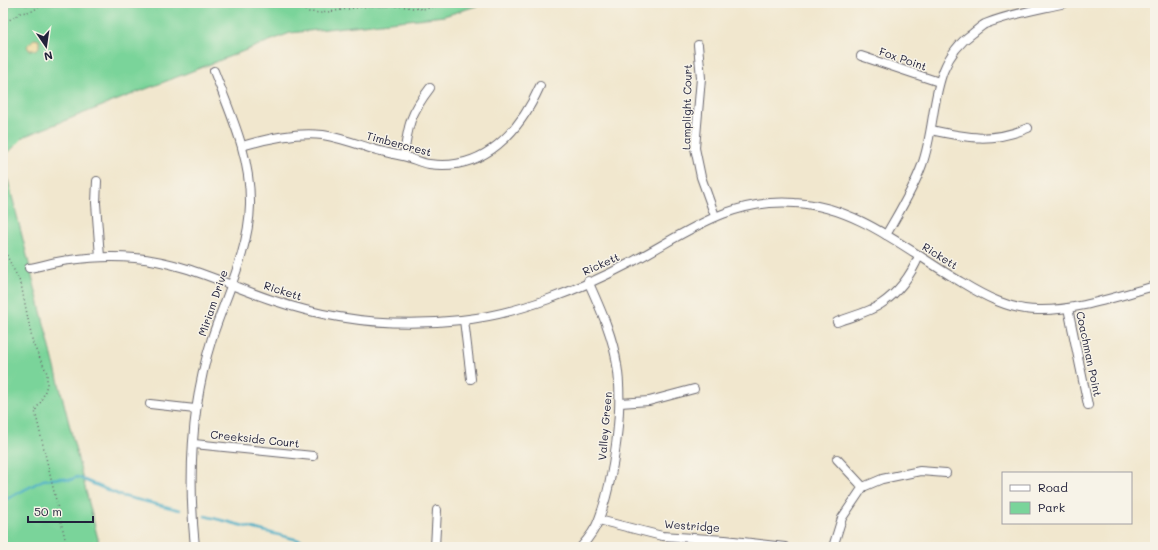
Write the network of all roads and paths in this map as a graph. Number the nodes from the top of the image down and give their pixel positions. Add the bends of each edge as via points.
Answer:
1 (43, 3) edge
2 (291, 3) edge
3 (445, 3) edge
4 (1065, 3) edge
5 (3, 24) edge
6 (698, 45) dead end
7 (861, 56) dead end
8 (214, 71) dead end
9 (939, 82) junction
10 (540, 86) dead end
11 (430, 88) dead end
12 (1028, 128) dead end
13 (931, 130) junction
14 (242, 146) junction
15 (404, 156) junction
16 (97, 181) dead end
17 (715, 216) junction
18 (886, 235) junction
19 (3, 248) edge
20 (919, 256) junction
21 (100, 257) junction
22 (29, 268) dead end
23 (588, 282) junction
24 (231, 285) junction
25 (1155, 286) edge
26 (1068, 308) junction
27 (464, 320) junction
28 (837, 322) dead end
29 (471, 379) dead end
30 (694, 389) dead end
31 (620, 403) junction
32 (150, 404) dead end
33 (1088, 405) dead end
34 (195, 409) junction
35 (194, 444) junction
36 (313, 456) dead end
37 (837, 459) dead end
38 (946, 473) dead end
39 (863, 487) junction
40 (437, 510) dead end
41 (599, 520) junction
42 (67, 547) edge
43 (195, 547) edge
44 (435, 547) edge
45 (581, 547) edge
46 (785, 547) edge
47 (833, 547) edge

1 - 5 path
2 - 3 path via 309,12 321,13 394,6 416,10 430,9
4 - 9 street via 985,24 961,41 945,63
6 - 17 street, Lamplight Court via 701,78 695,148 701,177
7 - 9 street, Fox Point
8 - 14 street, Miriam Drive
9 - 13 street
10 - 15 street, Timbercrest via 530,109 512,134 488,152 458,164 429,164
11 - 15 street via 416,106 408,128
12 - 13 street via 1010,135 978,139
13 - 18 street via 922,164 909,195
14 - 15 street, Timbercrest via 266,138 298,134 323,135
14 - 24 street, Miriam Drive via 249,180 250,206 245,238
16 - 21 street
17 - 18 street, Rickett via 762,204 796,202 830,209
17 - 23 street, Rickett via 628,264
18 - 20 street, Rickett
19 - 42 path via 21,284 34,344 47,373 47,385 35,411
20 - 26 street, Rickett via 981,294 1009,306 1037,310
20 - 28 street via 906,281 881,304
21 - 22 street, Rickett
21 - 24 street, Rickett via 138,258 167,263
23 - 27 street, Rickett via 558,296
23 - 31 street, Valley Green via 604,315 612,340 618,365
24 - 27 street, Rickett via 328,315 366,321 416,324
24 - 34 street, Miriam Drive via 212,339
25 - 26 street, Rickett
26 - 33 street, Coachman Point
27 - 29 street
30 - 31 street via 649,401
31 - 41 street, Valley Green via 610,484
32 - 34 street
34 - 35 street, Miriam Drive
35 - 36 street, Creekside Court
35 - 43 street, Miriam Drive via 192,481
37 - 39 street
38 - 39 street via 920,471 882,479
39 - 47 street via 842,518
40 - 44 street
41 - 45 street, Valley Green
41 - 46 street, Westridge via 662,536

